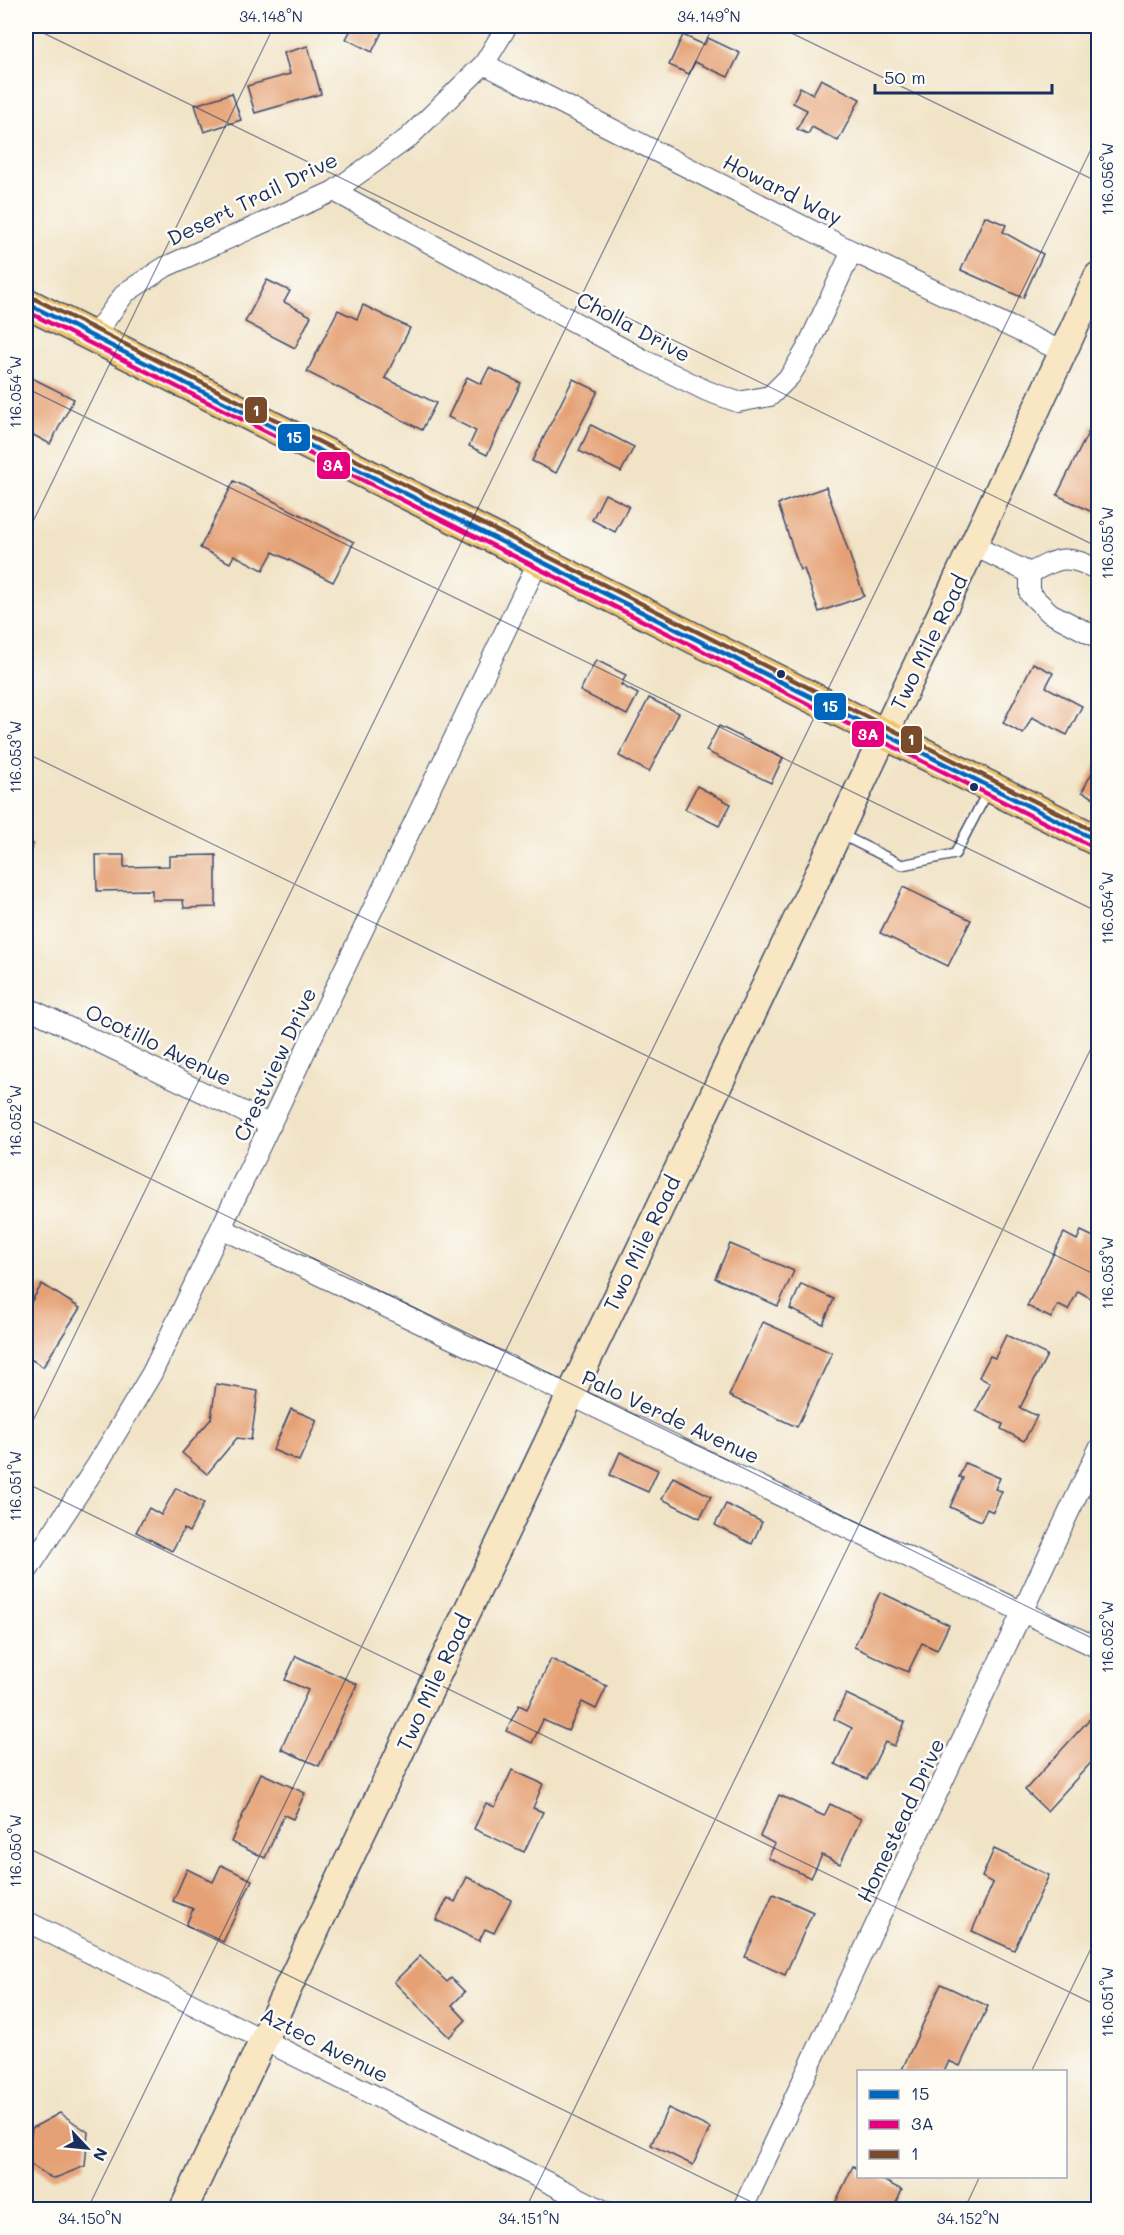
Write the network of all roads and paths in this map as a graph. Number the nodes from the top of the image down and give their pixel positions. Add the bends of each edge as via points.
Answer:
1 (507, 26) edge
2 (484, 64) junction
3 (334, 191) junction
4 (852, 251) junction
5 (1098, 276) edge
6 (26, 303) edge
7 (93, 337) junction
8 (1063, 352) junction
9 (974, 546) junction
10 (538, 562) junction
11 (1098, 570) edge
12 (1030, 573) junction
13 (1098, 638) edge
14 (884, 733) junction
15 (990, 787) junction
16 (838, 833) junction
17 (1098, 841) edge
18 (26, 1007) edge
19 (272, 1125) junction
20 (223, 1229) junction
21 (569, 1394) junction
22 (1098, 1450) edge
23 (26, 1573) edge
24 (1024, 1611) junction
25 (1098, 1648) edge
26 (26, 1921) edge
27 (263, 2040) junction
28 (183, 2210) edge
29 (603, 2210) edge
30 (742, 2210) edge

1 - 2 street, Desert Trail Drive
2 - 3 street, Desert Trail Drive via 408,138
2 - 4 street, Howard Way
3 - 4 street, Cholla Drive via 646,361 738,402 770,396 790,376
3 - 7 street, Desert Trail Drive via 165,267 125,292
4 - 8 street, Howard Way
5 - 8 street, Two Mile Road
6 - 7 main road
7 - 10 main road
8 - 9 street, Two Mile Road
9 - 12 street
9 - 14 street, Two Mile Road
10 - 14 main road
10 - 19 street, Crestview Drive
11 - 12 street via 1080,560 1056,559
12 - 13 street via 1030,594 1050,613
14 - 15 main road
14 - 16 street, Two Mile Road
15 - 16 lane via 955,854 902,865
15 - 17 main road
16 - 21 street, Two Mile Road
18 - 19 street, Ocotillo Avenue
19 - 20 street, Crestview Drive
20 - 21 street, Palo Verde Avenue
20 - 23 street, Crestview Drive via 152,1373
21 - 24 street, Palo Verde Avenue
21 - 27 street, Two Mile Road
22 - 24 street, Homestead Drive
24 - 25 street, Palo Verde Avenue
24 - 30 street, Homestead Drive
26 - 27 street, Aztec Avenue
27 - 28 street, Two Mile Road
27 - 29 street, Aztec Avenue

